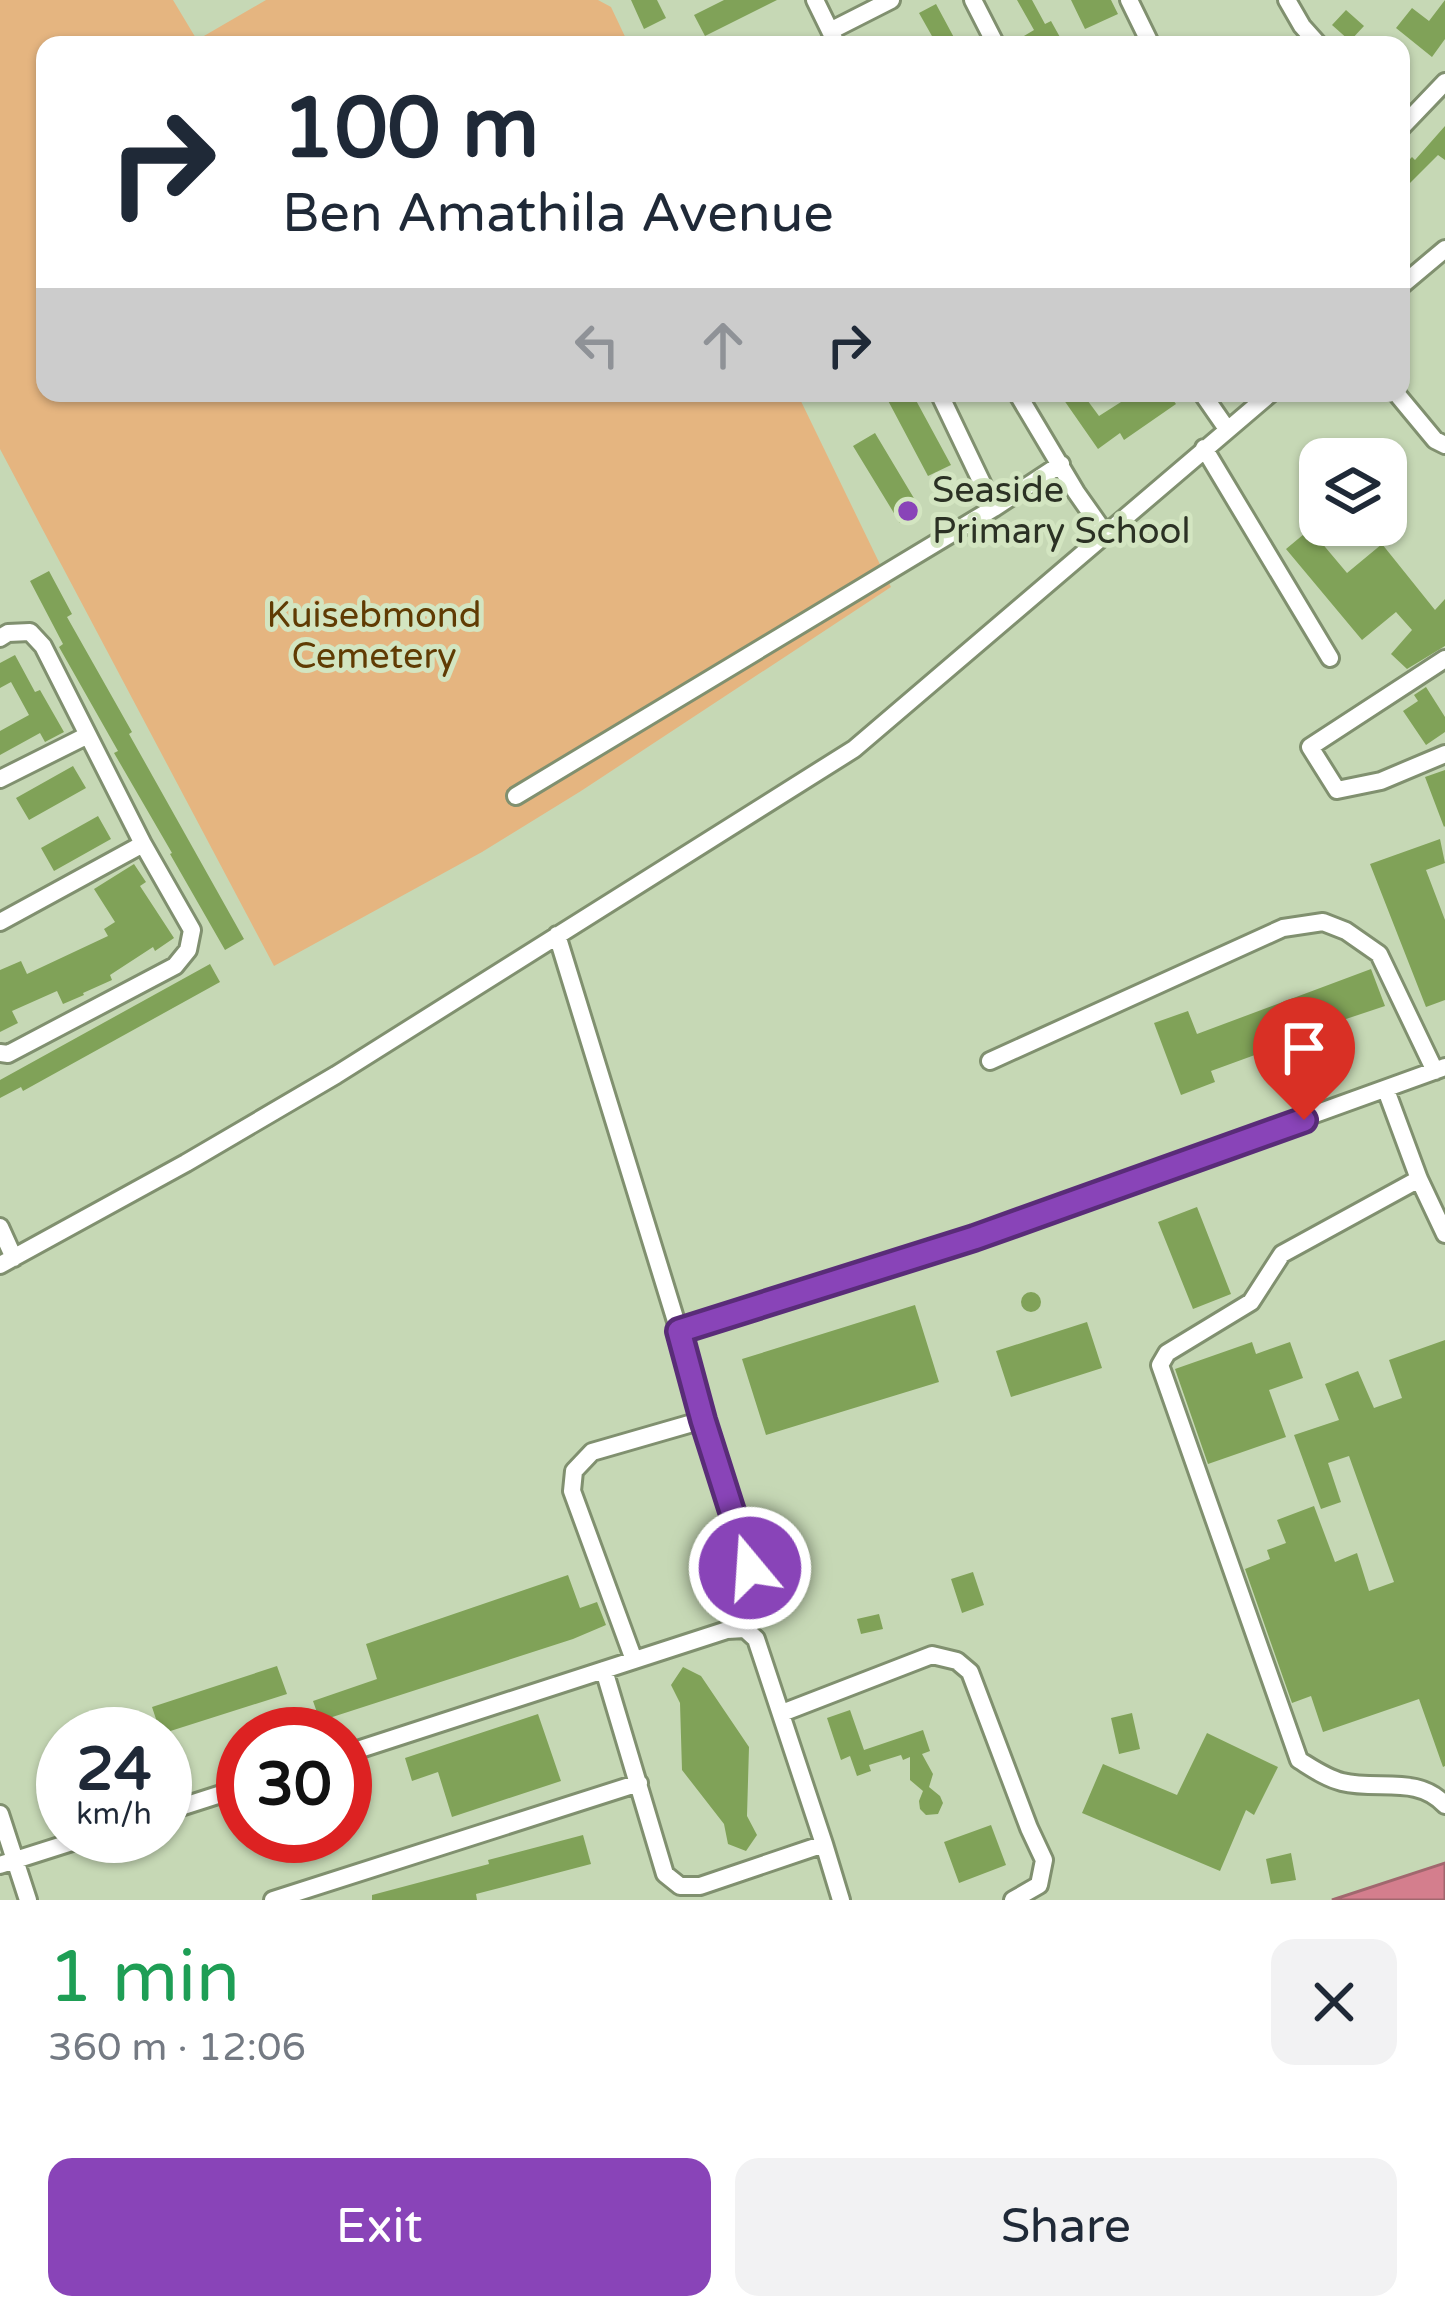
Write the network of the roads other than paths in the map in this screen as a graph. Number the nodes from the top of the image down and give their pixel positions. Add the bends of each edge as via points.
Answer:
1 (814, 0) edge
2 (891, 0) edge
3 (974, 0) edge
4 (1129, 0) edge
5 (1287, 0) edge
6 (832, 36) edge
7 (836, 36) edge
8 (992, 36) edge
9 (1147, 36) edge
10 (1311, 36) edge
11 (1445, 82) edge
12 (1410, 119) edge
13 (1445, 249) edge
14 (1410, 278) edge
15 (943, 402) edge
16 (1022, 402) edge
17 (1208, 402) edge
18 (1260, 402) edge
19 (1403, 402) edge
20 (1227, 429) junction
21 (1445, 445) edge
22 (1204, 448) junction
23 (1060, 464) junction
24 (994, 508) junction
25 (1107, 536) junction
26 (0, 638) edge
27 (1330, 658) dead end
28 (1445, 658) edge
29 (88, 735) junction
30 (1445, 754) edge
31 (0, 779) edge
32 (516, 796) dead end
33 (143, 844) junction
34 (0, 922) edge
35 (557, 935) junction
36 (0, 1053) edge
37 (990, 1061) dead end
38 (1440, 1069) edge
39 (1387, 1090) junction
40 (1419, 1179) junction
41 (0, 1227) edge
42 (1445, 1234) edge
43 (7, 1262) edge
44 (679, 1331) junction
45 (703, 1420) junction
46 (750, 1568) dead end
47 (634, 1660) junction
48 (604, 1670) junction
49 (782, 1714) junction
50 (372, 1745) edge
51 (639, 1783) junction
52 (1445, 1804) edge
53 (0, 1814) edge
54 (824, 1844) junction
55 (8, 1863) edge
56 (28, 1900) edge
57 (272, 1900) edge
58 (841, 1900) edge
59 (1013, 1900) edge

1 - 6 street
2 - 7 street
3 - 8 street
4 - 9 street
5 - 10 street
11 - 12 street
13 - 14 street
15 - 24 street
16 - 23 street
17 - 20 street
18 - 20 street
19 - 21 street
20 - 22 street
22 - 25 street
22 - 27 street
23 - 24 street
23 - 25 street
24 - 32 street
25 - 35 street via 854,749
26 - 29 street via 30,632 44,646
28 - 30 street via 1310,747 1337,790 1381,782
29 - 31 street
29 - 33 street
33 - 34 street
33 - 36 street via 192,930 188,950 175,966
35 - 43 street via 280,1108
35 - 44 street
37 - 38 street via 1283,928 1324,922 1379,954
38 - 39 street
39 - 40 street
39 - 44 street via 974,1238
40 - 42 street
40 - 52 street via 1282,1254 1251,1302 1160,1365 1299,1760 1345,1783 1416,1786
41 - 43 street
44 - 45 street
45 - 46 street
45 - 47 street via 592,1452 574,1471 572,1491
47 - 48 street
47 - 49 street via 745,1629 756,1639
48 - 50 street
48 - 51 street
49 - 54 street
49 - 59 street via 932,1655 957,1661 970,1672 1044,1860 1039,1885
51 - 54 street via 665,1874 680,1886
51 - 57 street
53 - 55 street
54 - 58 street
55 - 56 street

